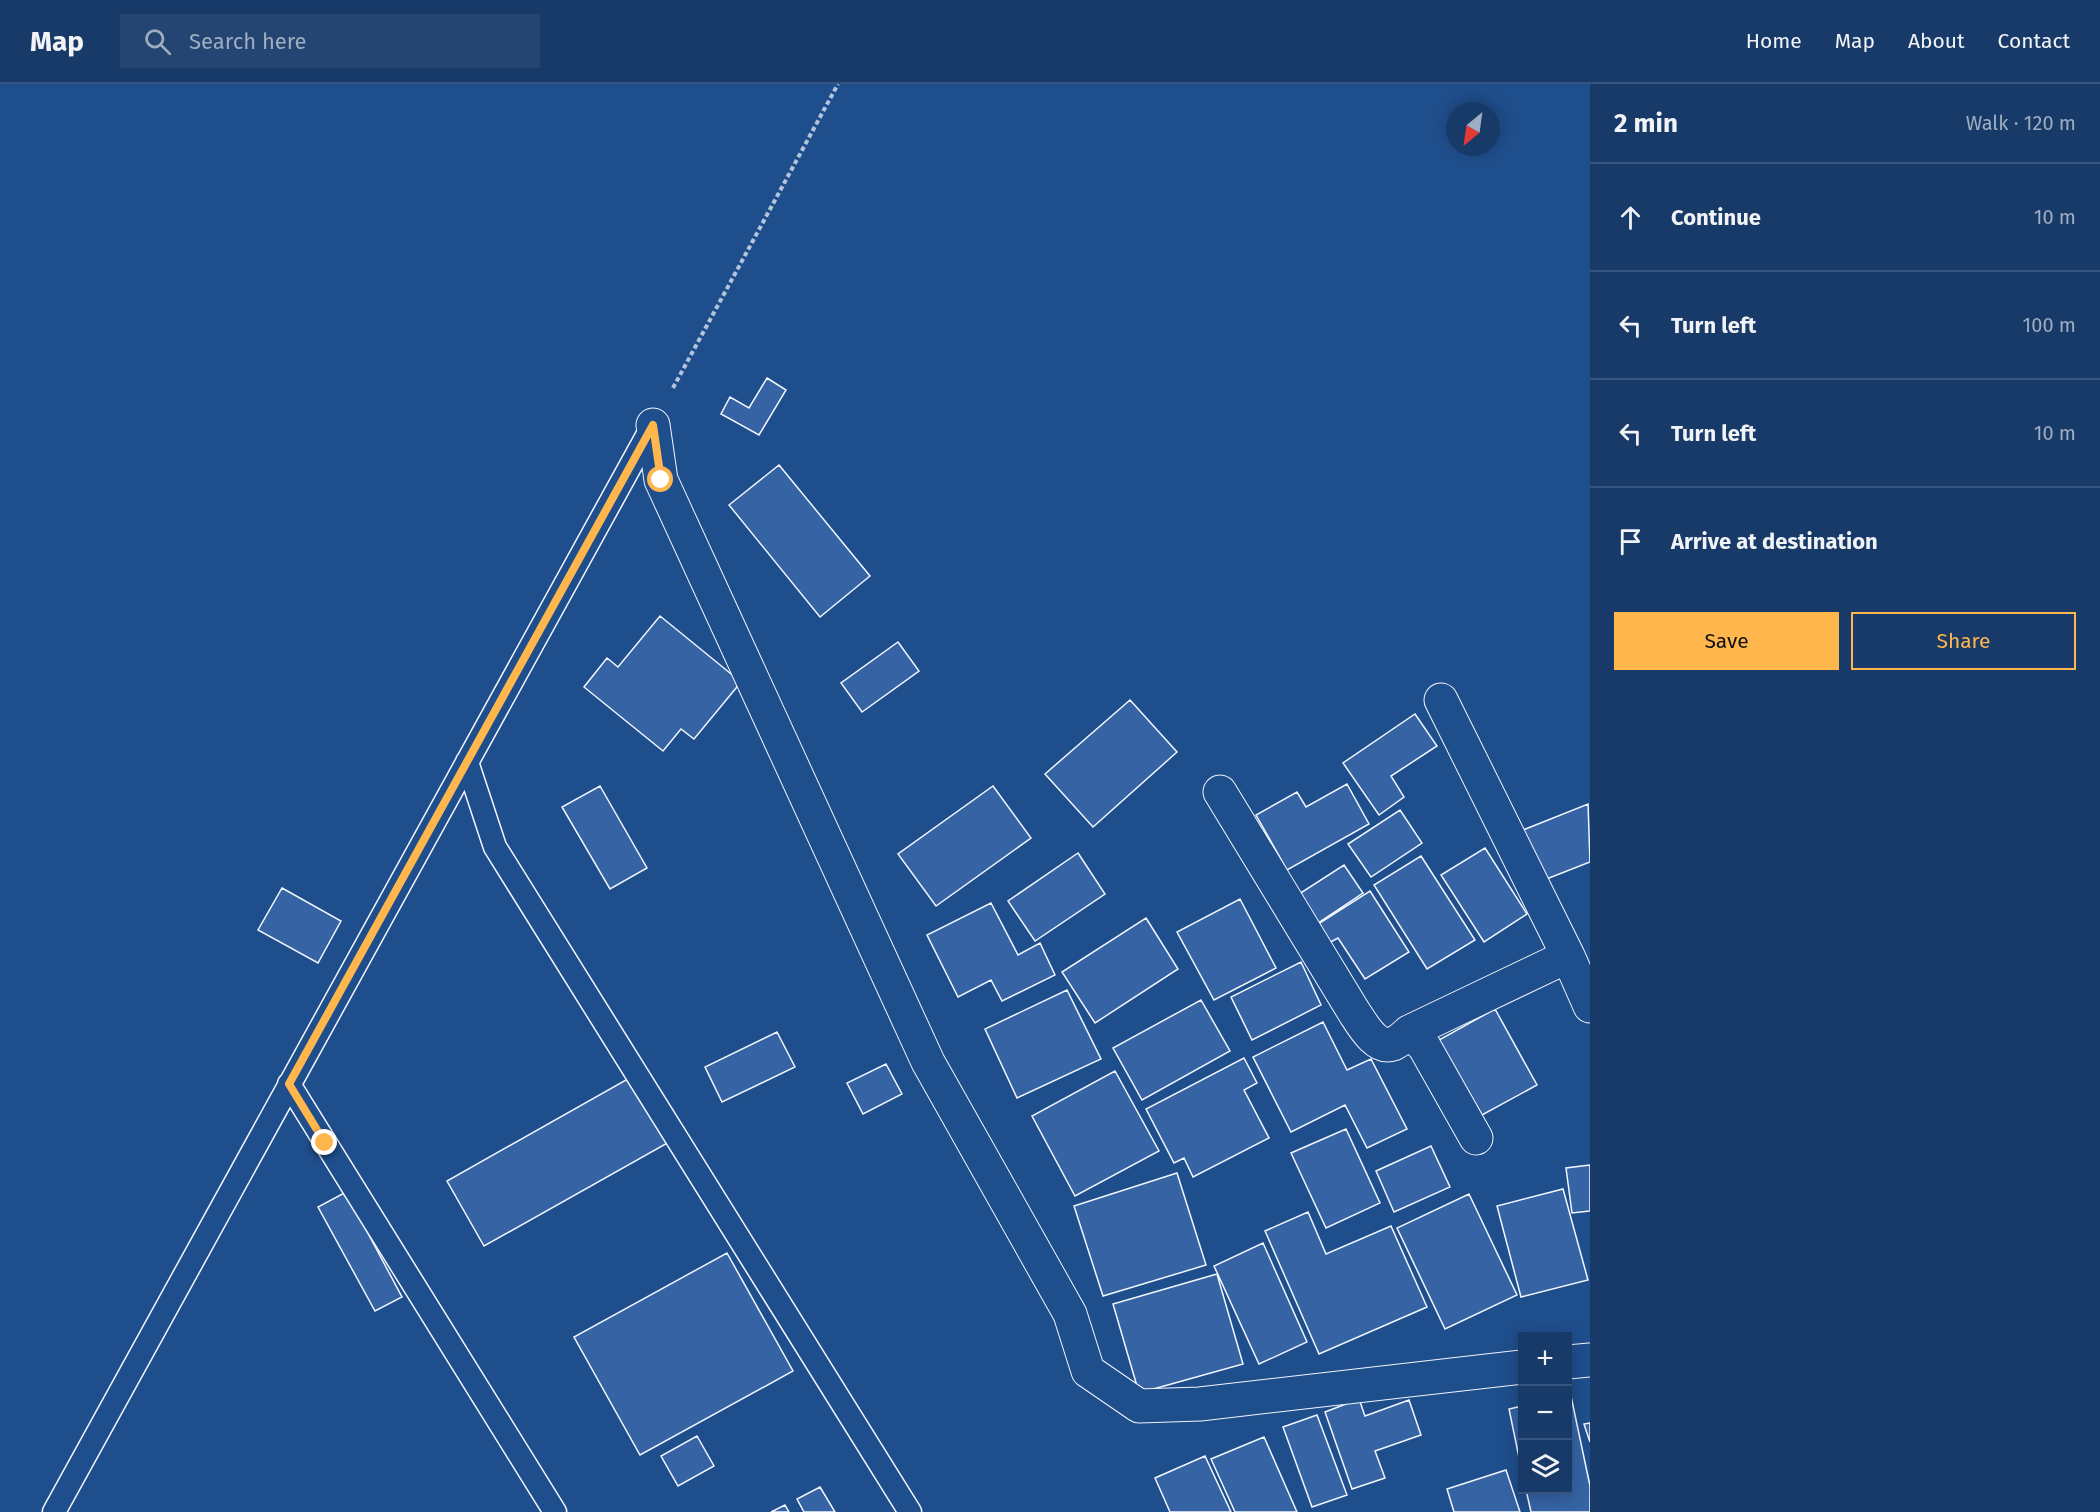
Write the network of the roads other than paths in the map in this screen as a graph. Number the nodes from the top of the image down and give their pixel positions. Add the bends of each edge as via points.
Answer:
1 (653, 425) joint
2 (1441, 700) dead end
3 (467, 762) junction
4 (1220, 792) dead end
5 (1568, 956) junction
6 (1590, 1006) edge
7 (1409, 1032) junction
8 (289, 1084) junction
9 (1476, 1138) dead end
10 (1590, 1360) edge
11 (1572, 1362) edge
12 (1518, 1367) edge
13 (54, 1512) edge
14 (555, 1512) edge
15 (910, 1512) edge

1 - 3 lane
1 - 12 street via 661,480 928,1062 1070,1314 1088,1371 1138,1406 1200,1404
2 - 5 street
3 - 8 lane
3 - 15 lane via 495,847
4 - 7 street via 1370,1035 1383,1044 1393,1044
5 - 6 street
5 - 7 street
7 - 9 street via 1424,1047
8 - 13 lane
8 - 14 lane
10 - 11 street

